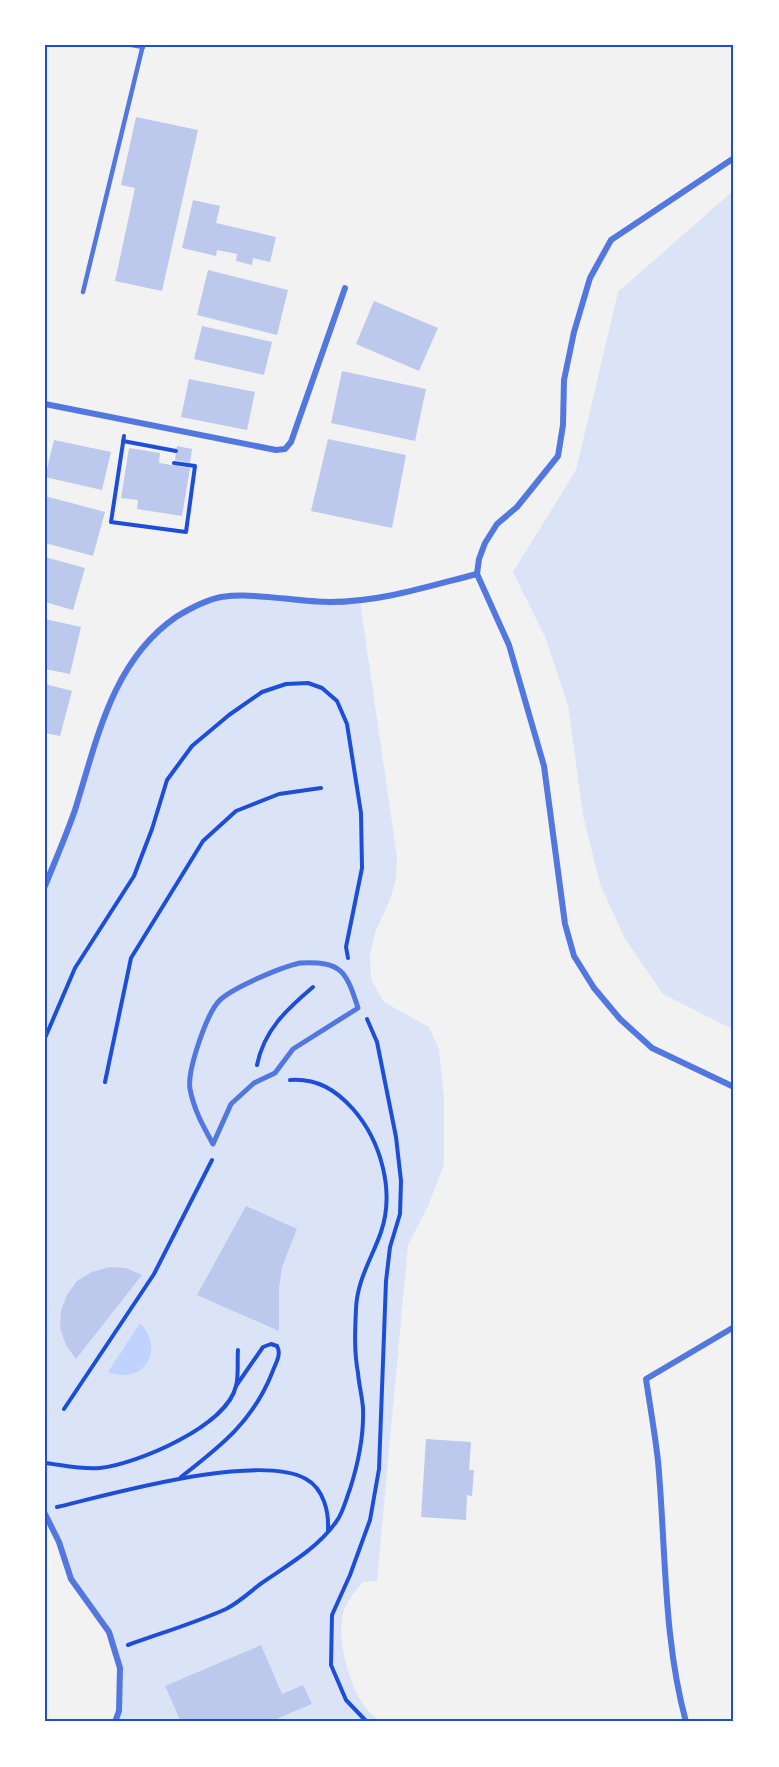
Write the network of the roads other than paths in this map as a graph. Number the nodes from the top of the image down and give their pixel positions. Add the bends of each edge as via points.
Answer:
1 (132, 45) edge
2 (143, 46) edge
3 (734, 158) edge
4 (345, 288) dead end
5 (83, 291) dead end
6 (45, 404) edge
7 (477, 574) junction
8 (45, 886) edge
9 (254, 1083) joint
10 (734, 1087) edge
11 (734, 1327) edge
12 (45, 1514) edge
13 (115, 1722) edge
14 (686, 1722) edge

1 - 2 lane
2 - 5 lane
3 - 7 street via 611,240 590,278 574,332 564,380 558,456 517,507 497,524 485,543
4 - 6 street via 291,442 285,449
7 - 8 street via 360,601 221,597 189,609 162,627 142,646 110,700 73,816
7 - 10 street via 509,645 544,766 565,924 574,956 620,1019 652,1048
9 - 9 street via 275,1073 293,1049 358,1008 348,978 341,970 312,963 290,966 219,1000 203,1029 189,1086 199,1119 213,1144 231,1104
11 - 14 street via 646,1379 658,1461 669,1615
12 - 13 street via 71,1579 109,1632 120,1668

